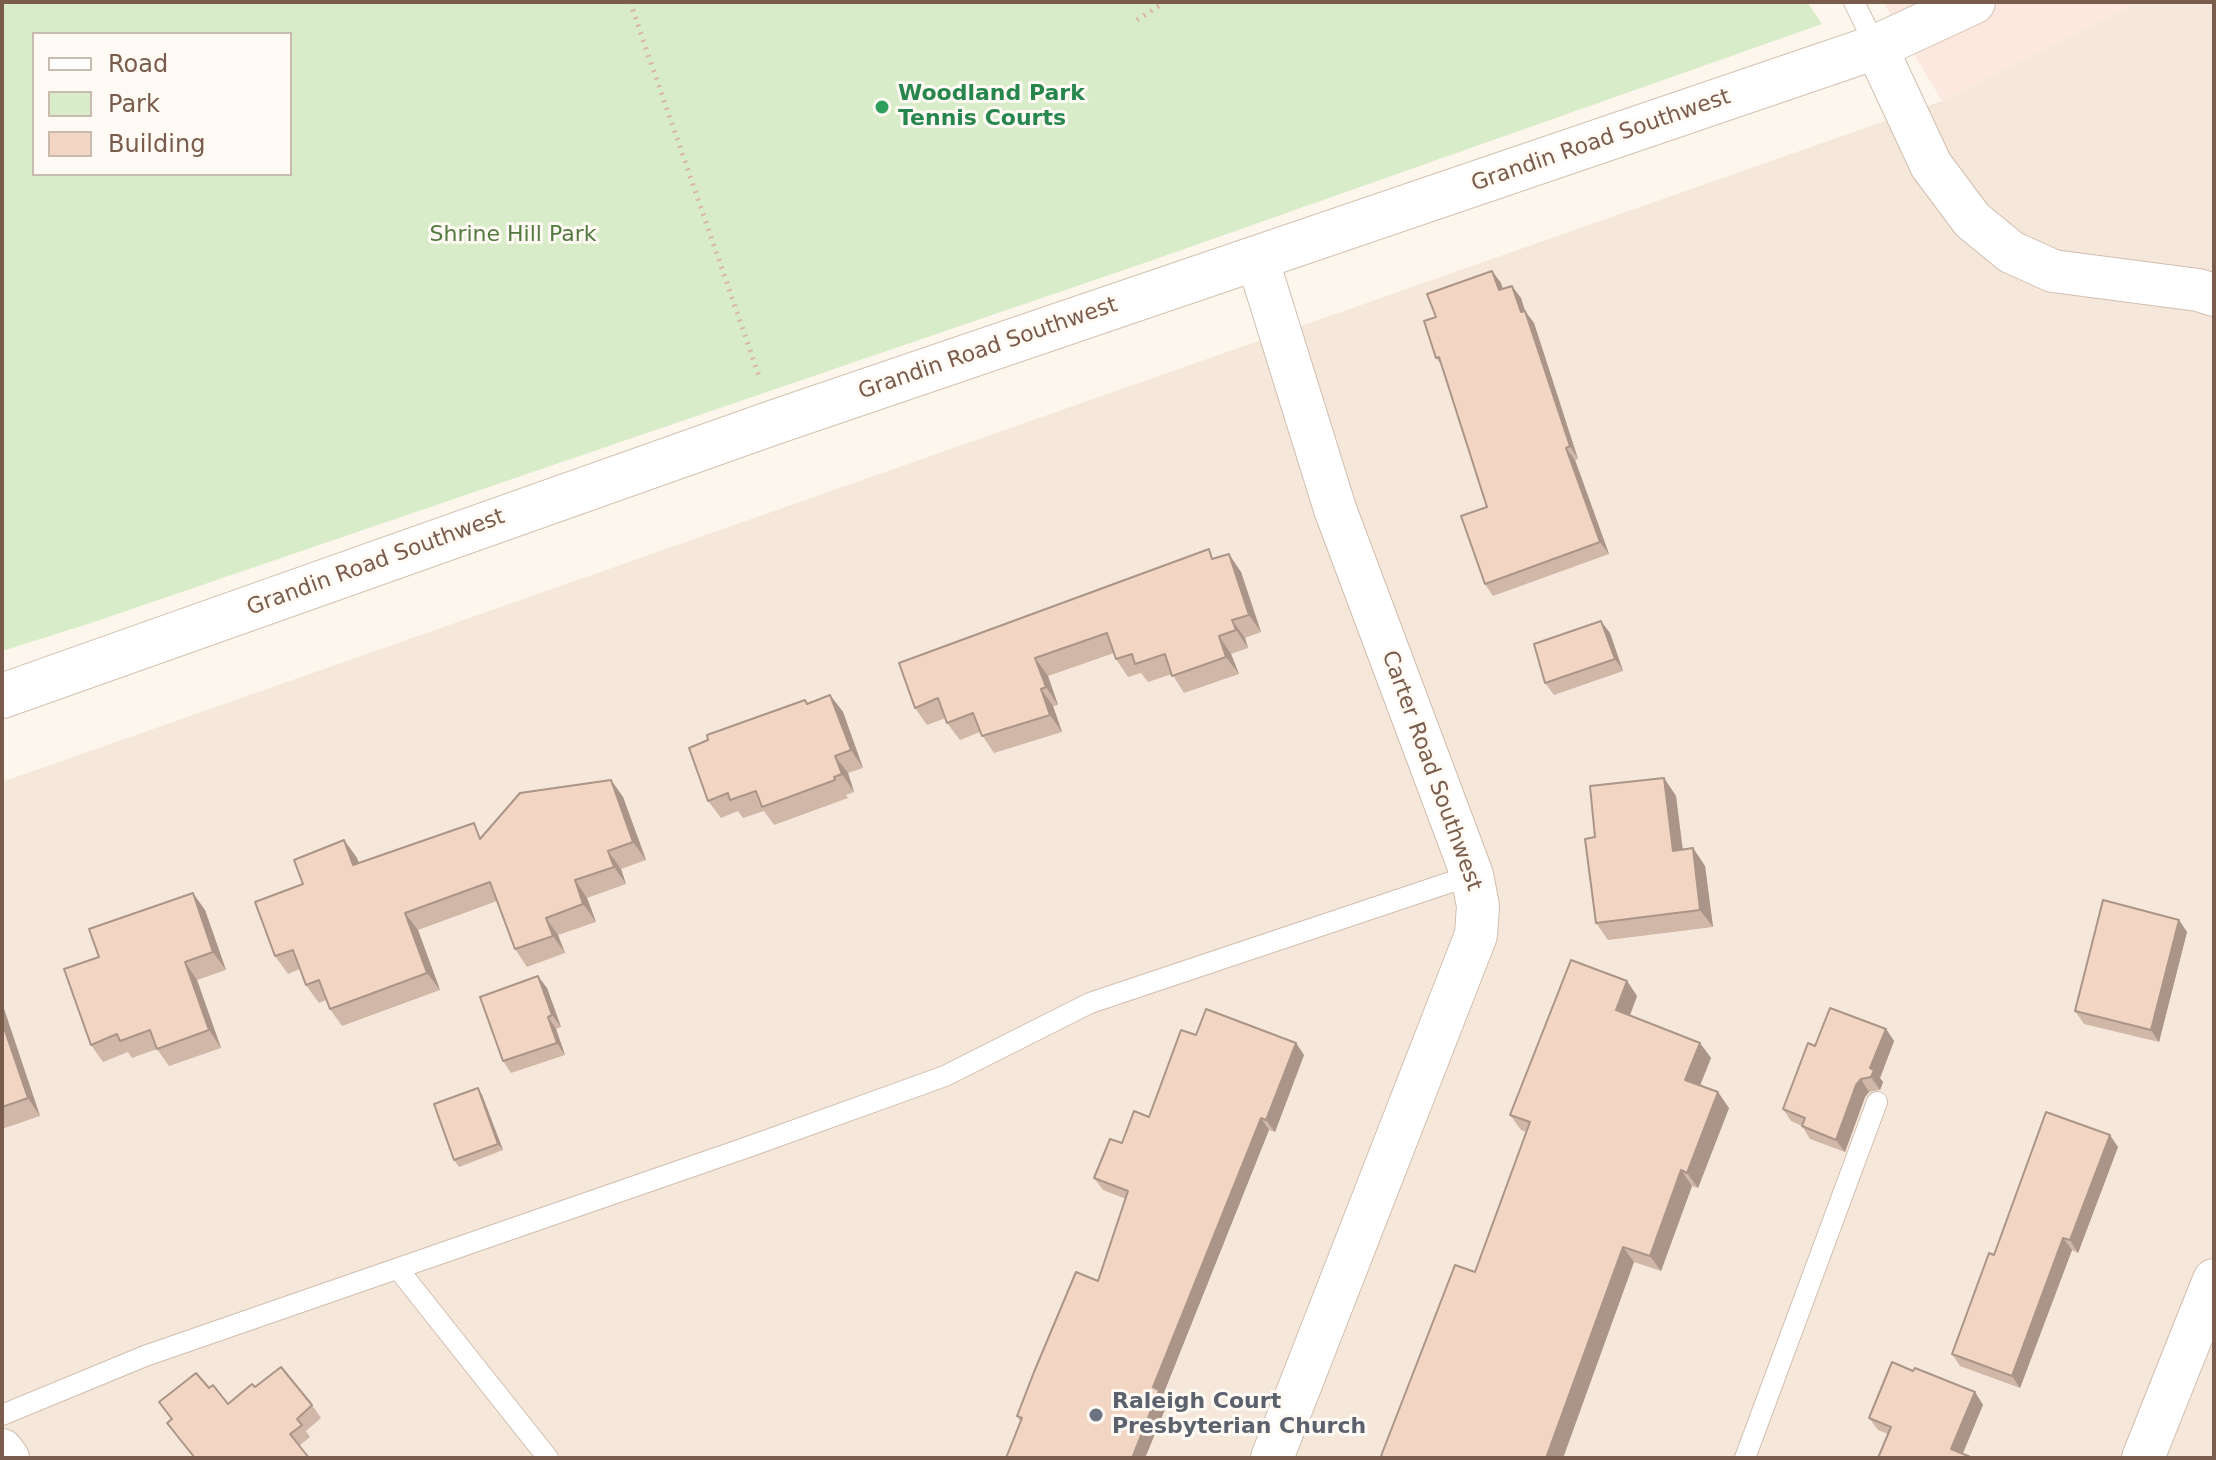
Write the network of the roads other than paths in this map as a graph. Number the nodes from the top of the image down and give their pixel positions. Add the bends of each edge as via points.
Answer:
1 (1854, 2) edge
2 (1973, 2) edge
3 (1876, 47) junction
4 (1257, 258) junction
5 (2214, 295) edge
6 (2, 696) edge
7 (1472, 875) junction
8 (1877, 1102) dead end
9 (398, 1269) junction
10 (2214, 1280) edge
11 (2, 1415) edge
12 (2, 1450) edge
13 (8, 1458) edge
14 (548, 1458) edge
15 (1272, 1458) edge
16 (1745, 1458) edge
17 (2143, 1458) edge

1 - 3 lane
2 - 3 street, Grandin Road Southwest
3 - 4 street, Grandin Road Southwest
3 - 5 street via 1931,165 1972,220 2011,252 2053,271
4 - 6 street, Grandin Road Southwest
4 - 7 street, Carter Road Southwest via 1335,509
7 - 9 lane via 1090,1003 945,1076
7 - 15 street, Carter Road Southwest via 1476,935
8 - 16 lane
9 - 11 lane via 145,1356
9 - 14 lane
10 - 17 street
12 - 13 street

